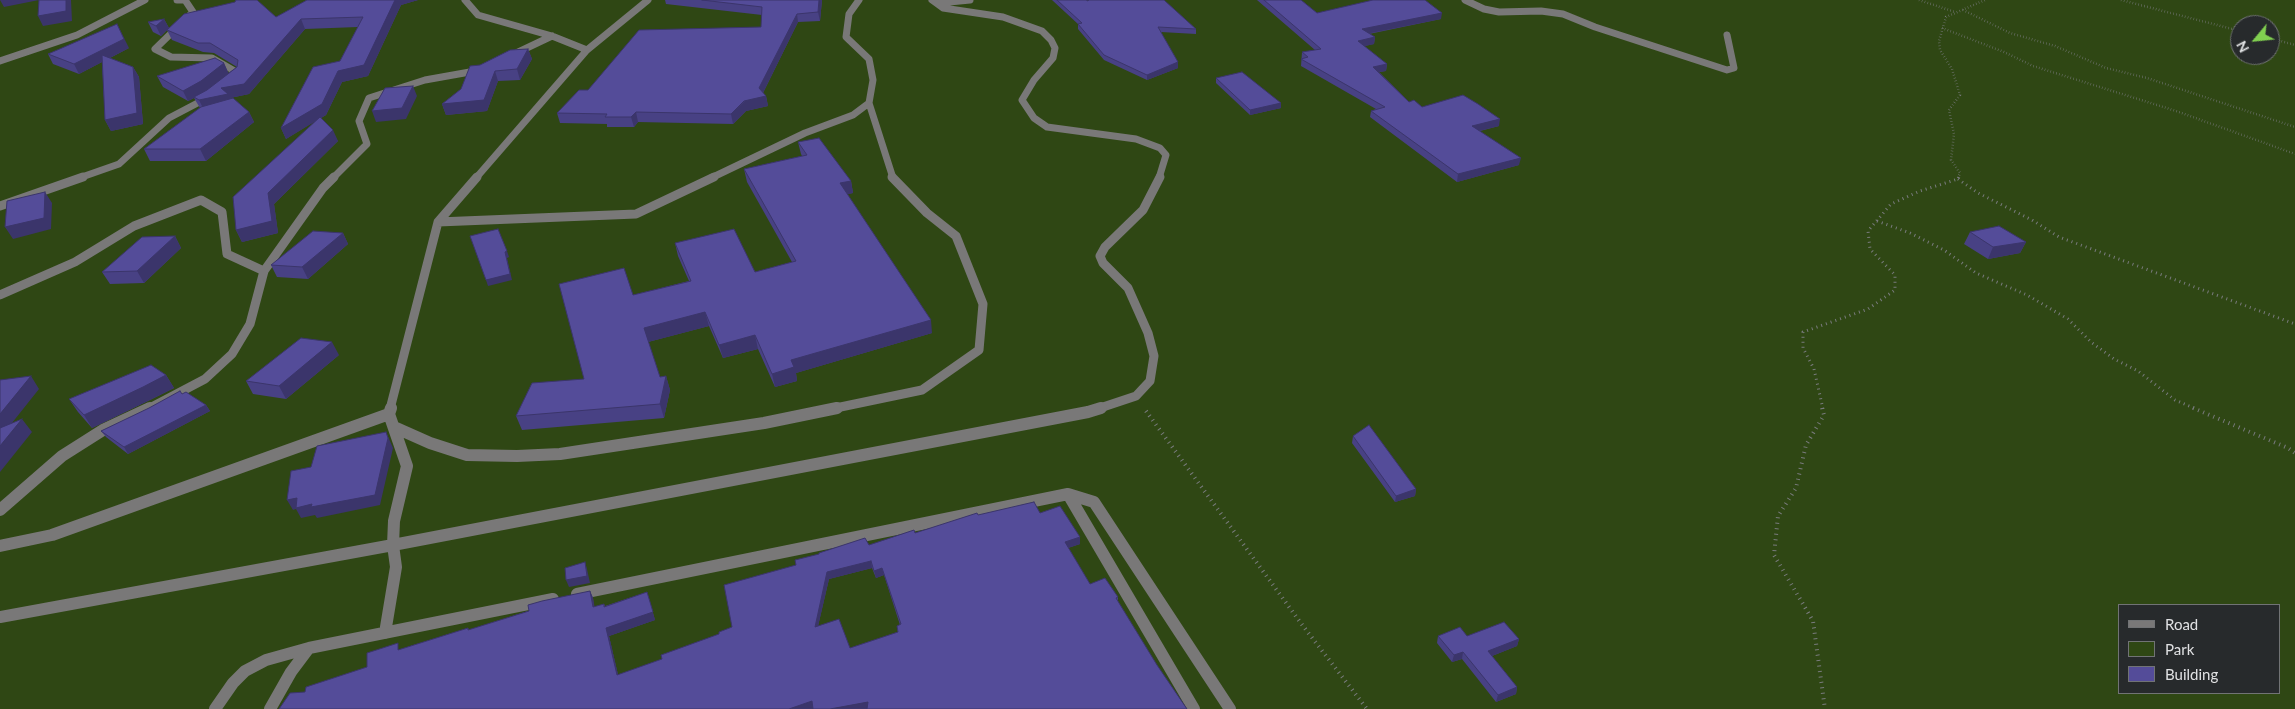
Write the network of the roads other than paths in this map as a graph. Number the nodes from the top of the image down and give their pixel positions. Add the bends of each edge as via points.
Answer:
1 (145, 0) edge
2 (177, 0) edge
3 (465, 0) edge
4 (648, 0) edge
5 (859, 0) edge
6 (970, 0) edge
7 (1465, 0) edge
8 (934, 2) edge
9 (1727, 35) dead end
10 (552, 36) junction
11 (587, 50) junction
12 (0, 61) edge
13 (224, 84) edge
14 (216, 90) edge
15 (869, 104) junction
16 (0, 206) edge
17 (438, 222) junction
18 (264, 271) junction
19 (0, 295) edge
20 (388, 414) junction
21 (394, 427) junction
22 (1068, 494) junction
23 (0, 510) edge
24 (393, 545) junction
25 (0, 546) edge
26 (0, 617) edge
27 (386, 633) junction
28 (309, 648) junction
29 (215, 709) edge
30 (270, 709) edge
31 (1194, 709) edge
32 (1230, 709) edge

1 - 12 street via 77,35
2 - 13 street via 185,0 193,12 155,49 171,57 212,58 238,72
3 - 10 street via 478,15
4 - 11 street
5 - 15 street via 849,14 846,37 869,59 873,80
6 - 8 street
7 - 9 street via 1499,12 1563,14 1727,70 1734,68 1734,63
8 - 24 street via 943,8 1003,17 1031,26 1051,40 1055,48 1053,58 1022,100 1034,118 1047,127 1136,139 1160,148 1166,155 1162,173 1143,210 1100,256 1128,288 1148,333 1154,356 1150,381 1136,396 1088,412
10 - 11 street
10 - 18 street via 481,70 425,80 369,98 359,121 367,144 323,188
11 - 17 street
14 - 16 street via 170,118 119,164
15 - 17 street via 853,115 805,133 636,214
15 - 21 street via 893,179 956,236 983,304 979,350 922,390 764,423 560,454 467,455
17 - 20 street
18 - 19 street via 227,254 222,212 201,200 134,226 75,262
18 - 23 street via 250,324 232,354 205,378 103,430 62,456
20 - 21 street
20 - 25 street via 52,534
21 - 24 street via 407,466 394,521
22 - 27 street
22 - 31 street
22 - 32 street via 1094,502
24 - 26 street
24 - 27 street via 396,567
27 - 28 street
28 - 29 street via 266,660 245,671 233,682
28 - 30 street

